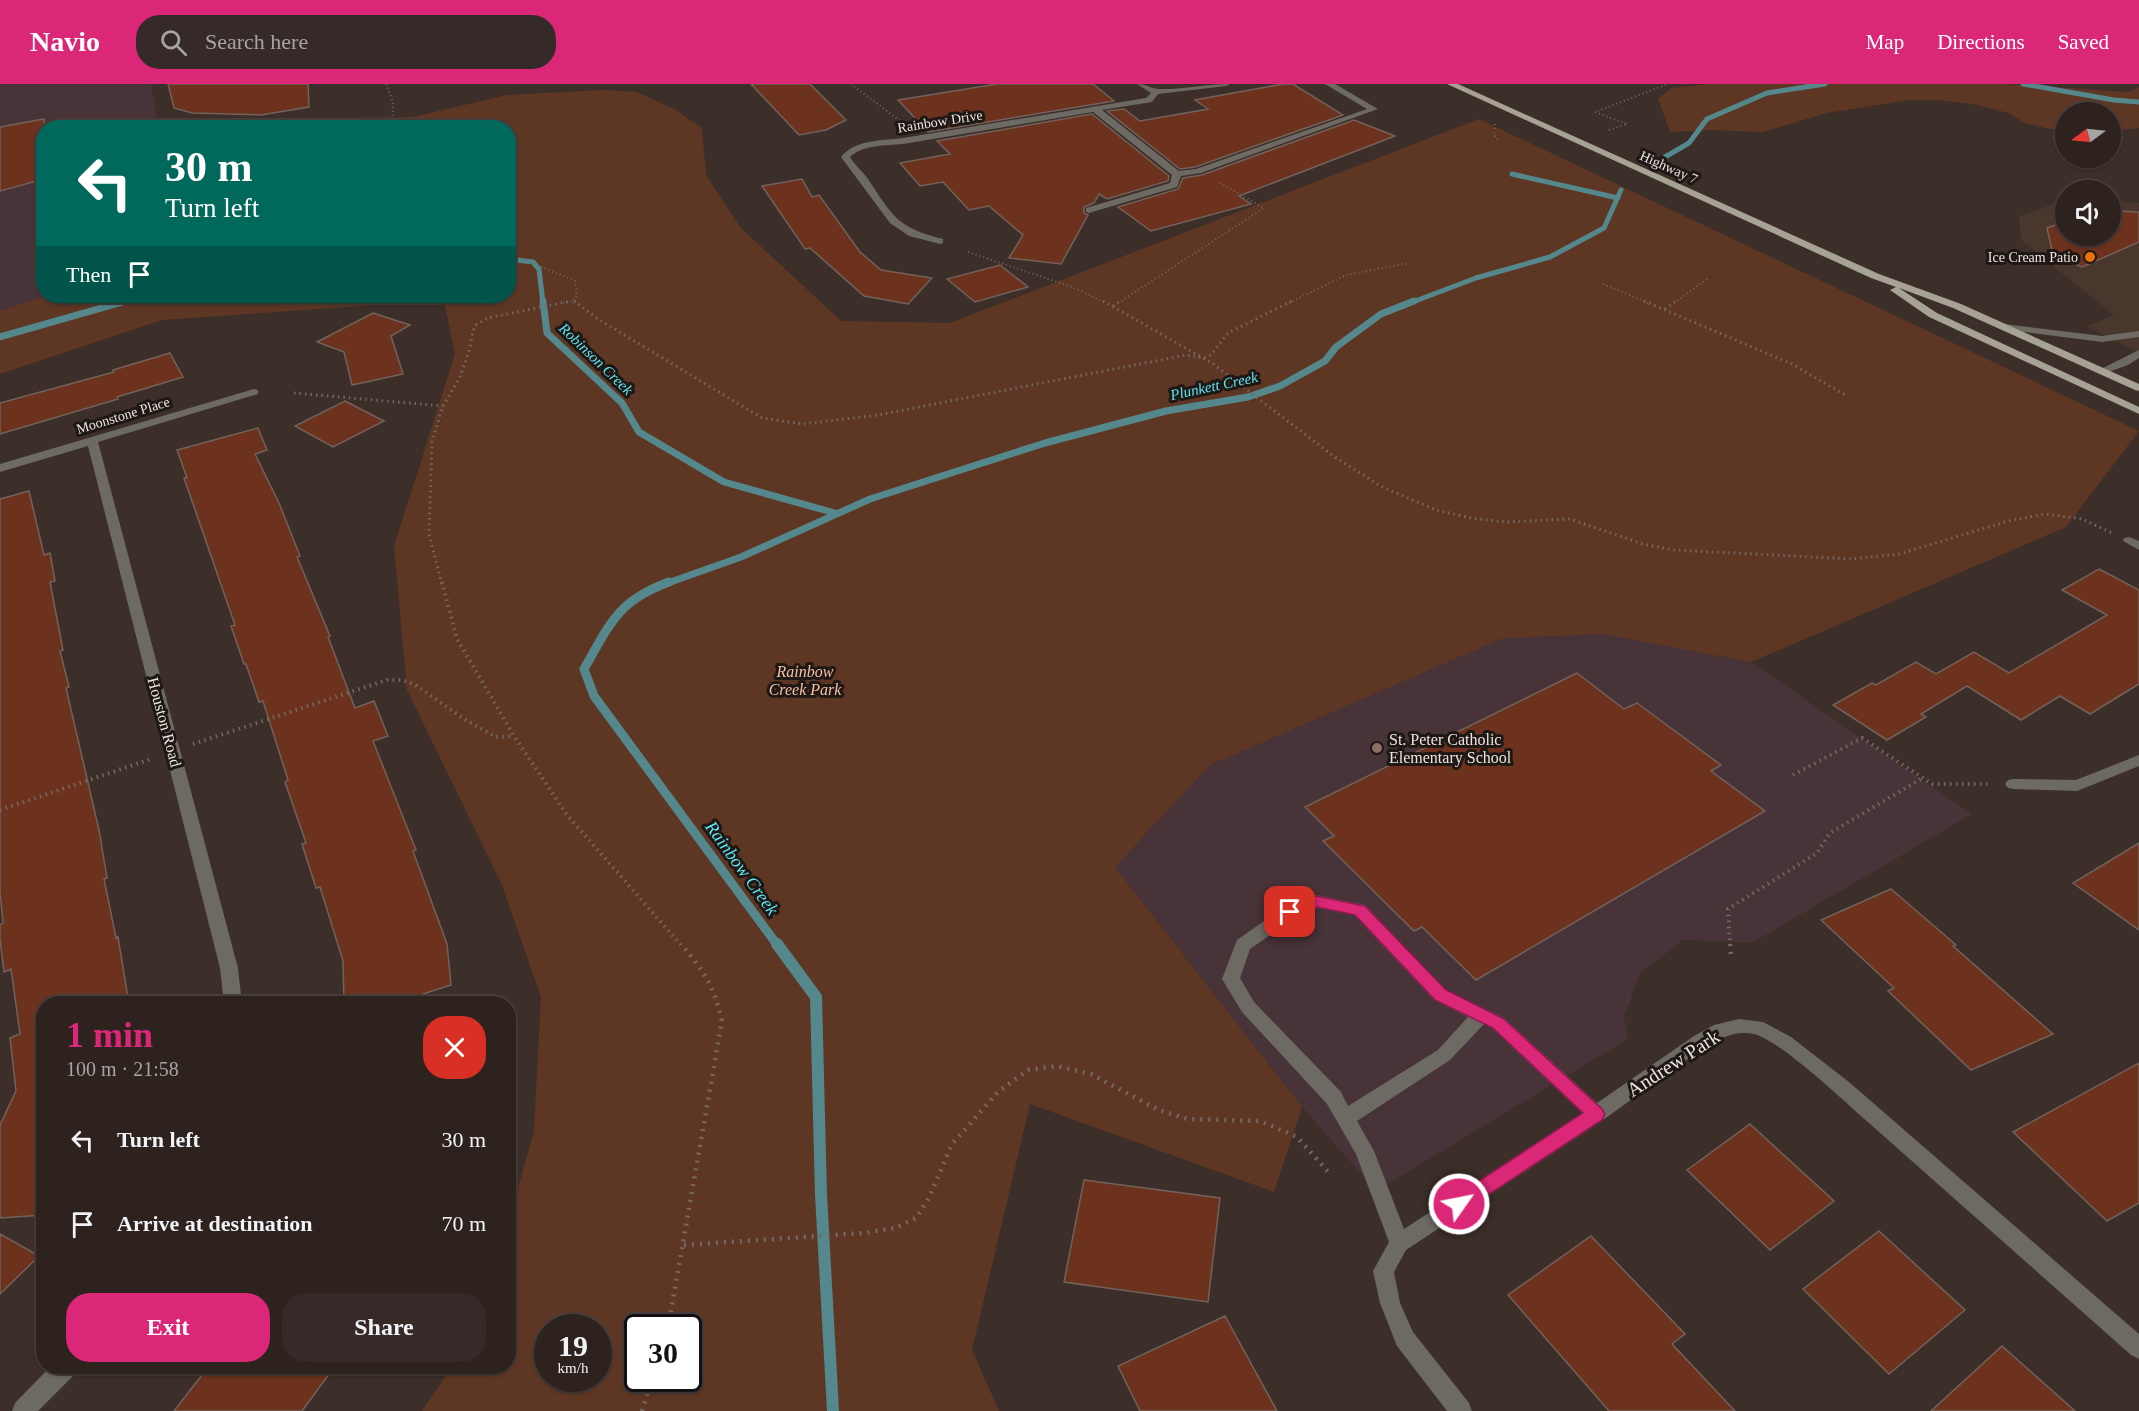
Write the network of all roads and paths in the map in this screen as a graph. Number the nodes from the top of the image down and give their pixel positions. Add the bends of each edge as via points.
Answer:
1 (386, 84) edge
2 (850, 84) edge
3 (1141, 84) edge
4 (1226, 84) edge
5 (1329, 84) edge
6 (1451, 84) edge
7 (1668, 84) edge
8 (1156, 92) junction
9 (1095, 109) junction
10 (392, 120) edge
11 (903, 123) dead end
12 (1495, 124) dead end
13 (1609, 130) dead end
14 (1498, 140) dead end
15 (1198, 171) junction
16 (1177, 174) junction
17 (1089, 210) dead end
18 (940, 241) dead end
19 (968, 252) dead end
20 (516, 256) edge
21 (1409, 263) dead end
22 (1875, 276) junction
23 (1708, 278) dead end
24 (1603, 284) dead end
25 (573, 301) junction
26 (1113, 306) junction
27 (1664, 310) junction
28 (2004, 327) junction
29 (2139, 334) edge
30 (2139, 353) edge
31 (1204, 358) junction
32 (2039, 364) junction
33 (2103, 371) junction
34 (2139, 388) edge
35 (254, 392) dead end
36 (294, 393) dead end
37 (1845, 395) dead end
38 (443, 406) junction
39 (2139, 411) edge
40 (92, 440) junction
41 (0, 468) edge
42 (2134, 543) edge
43 (514, 736) junction
44 (194, 744) dead end
45 (151, 759) dead end
46 (2139, 760) edge
47 (1793, 775) dead end
48 (1921, 779) junction
49 (2013, 784) joint
50 (0, 810) edge
51 (1731, 956) dead end
52 (232, 996) edge
53 (1481, 1015) junction
54 (1596, 1114) junction
55 (1345, 1118) junction
56 (1330, 1174) dead end
57 (1399, 1243) junction
58 (684, 1245) junction
59 (671, 1314) edge
60 (2139, 1348) edge
61 (59, 1374) edge
62 (648, 1392) edge
63 (23, 1411) edge
64 (642, 1411) edge
65 (1461, 1411) edge

1 - 10 path via 393,102
2 - 11 path
3 - 8 street
4 - 8 street, Rainbow Drive
5 - 15 street via 1374,109
6 - 22 main road, Highway 7
7 - 13 path via 1595,112 1627,124
8 - 9 street, Rainbow Drive via 1149,100
9 - 16 street
9 - 18 street, Rainbow Drive via 855,147 844,157 900,229 921,239
12 - 14 path via 1494,135
15 - 16 street
15 - 26 path via 1264,208
16 - 17 street via 1174,185
19 - 26 path via 1072,287
20 - 25 path via 575,281 577,295
21 - 31 path via 1346,275 1228,333
22 - 28 main road, Highway 7
22 - 32 main road, Highway 7 via 1933,315
23 - 27 path
24 - 27 path
25 - 31 path via 762,418 777,422 830,423 1116,367 1185,356
25 - 38 path via 488,318 476,325 459,380
26 - 31 path
27 - 37 path via 1792,364
28 - 29 street via 2102,339
28 - 33 main road, Highway 7
30 - 33 street
31 - 42 path via 1332,455 1380,486 1416,503 1471,518 1506,522 1570,519 1642,544 1674,550 1852,559 1899,554 2012,520 2046,514 2082,519
32 - 33 main road
32 - 39 main road, Highway 7
33 - 34 main road, Highway 7
35 - 40 street, Moonstone Place
36 - 38 path
38 - 43 path via 432,442 429,534 457,639
40 - 41 street, Moonstone Place
40 - 52 street, Houston Road via 229,968
43 - 44 path via 496,737 414,684 387,680
43 - 58 path via 567,816 697,963 714,989 722,1021
45 - 50 path
46 - 49 street via 2077,786
47 - 48 path via 1862,738
48 - 49 path via 1932,784
48 - 51 path via 1830,833 1817,854 1728,909
53 - 54 street via 1498,1023
53 - 55 street via 1444,1055
53 - 55 street via 1440,995 1359,910 1316,901 1290,912 1243,945 1231,979 1248,1007 1334,1098
54 - 57 street, Andrew Park
54 - 60 street, Andrew Park via 1720,1030 1757,1027 1785,1042 1842,1088
55 - 57 street via 1364,1151
56 - 58 path via 1297,1137 1260,1121 1188,1119 1159,1110 1091,1074 1057,1066 1028,1070 975,1115 952,1144 916,1218 895,1228 864,1233
57 - 65 street, Andrew Park via 1383,1271 1390,1303 1405,1340
58 - 59 path
61 - 63 street
62 - 64 path

